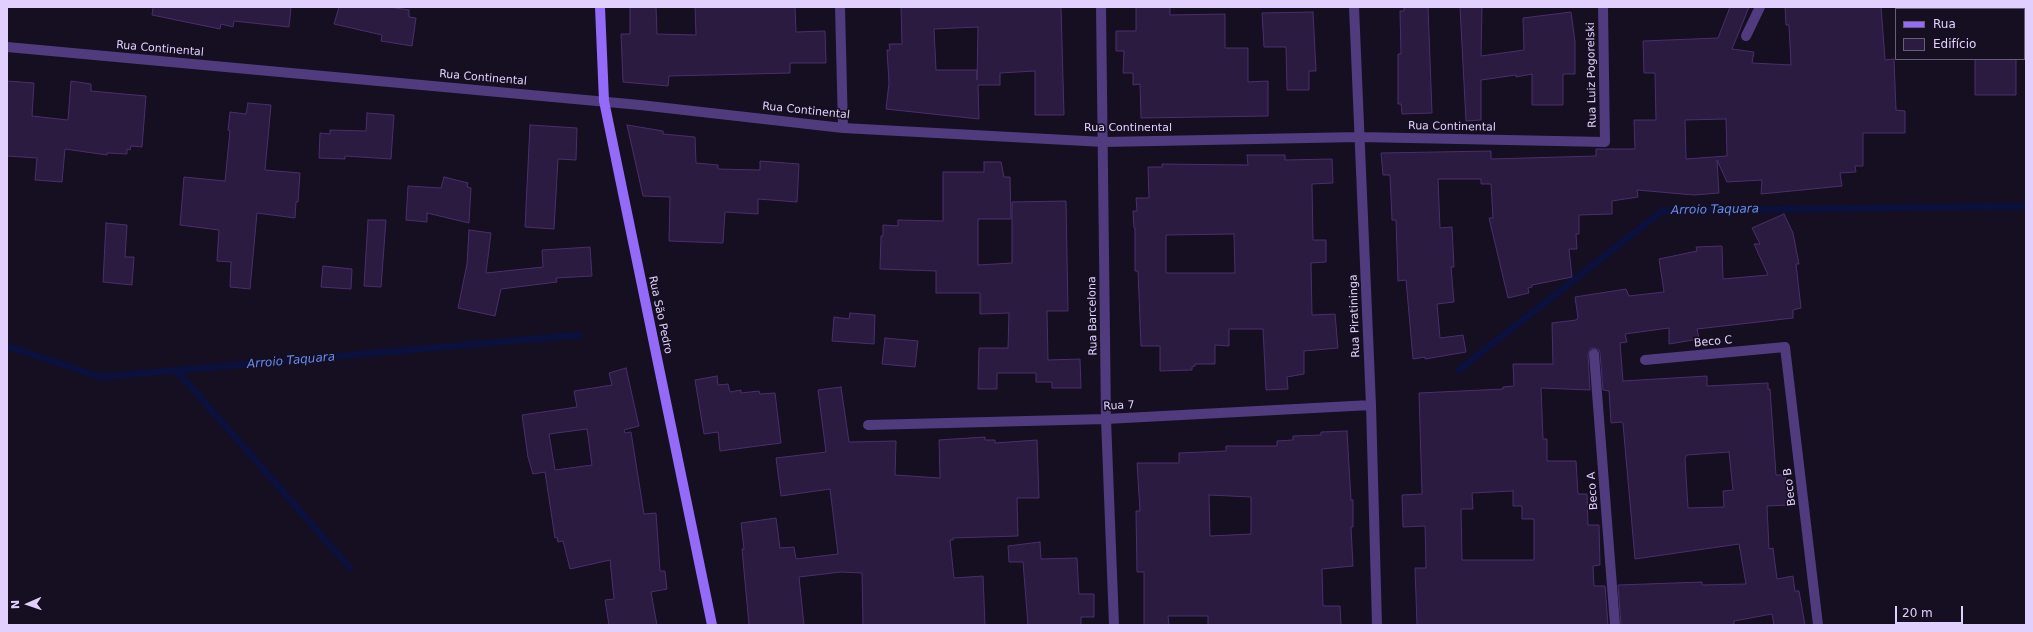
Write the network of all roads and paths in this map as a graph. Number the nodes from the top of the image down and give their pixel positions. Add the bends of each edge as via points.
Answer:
1 (600, 7) edge
2 (840, 7) edge
3 (1102, 7) edge
4 (1354, 7) edge
5 (1603, 7) edge
6 (1760, 7) edge
7 (1746, 36) dead end
8 (7, 47) edge
9 (604, 102) junction
10 (843, 128) junction
11 (1359, 137) junction
12 (1104, 142) junction
13 (1605, 142) joint
14 (1784, 347) joint
15 (1594, 354) dead end
16 (1645, 360) dead end
17 (1371, 405) junction
18 (1106, 419) junction
19 (868, 424) dead end
20 (712, 625) edge
21 (1114, 625) edge
22 (1377, 625) edge
23 (1615, 625) edge
24 (1818, 625) edge

1 - 9 street, Rua São Pedro
2 - 10 street
3 - 12 street, Rua Barcelona
4 - 11 street, Rua Piratininga
5 - 13 street, Rua Luiz Pogorelski
6 - 7 street
8 - 9 street, Rua Continental
9 - 10 street, Rua Continental
9 - 20 street, Rua São Pedro
10 - 12 street, Rua Continental
11 - 12 street, Rua Continental
11 - 13 street, Rua Continental
11 - 17 street, Rua Piratininga
12 - 18 street, Rua Barcelona
14 - 16 street, Beco C
14 - 24 street, Beco B
15 - 23 street, Beco A
17 - 18 street, Rua 7
17 - 22 street, Rua Piratininga
18 - 19 street, Rua 7
18 - 21 street, Rua Barcelona

